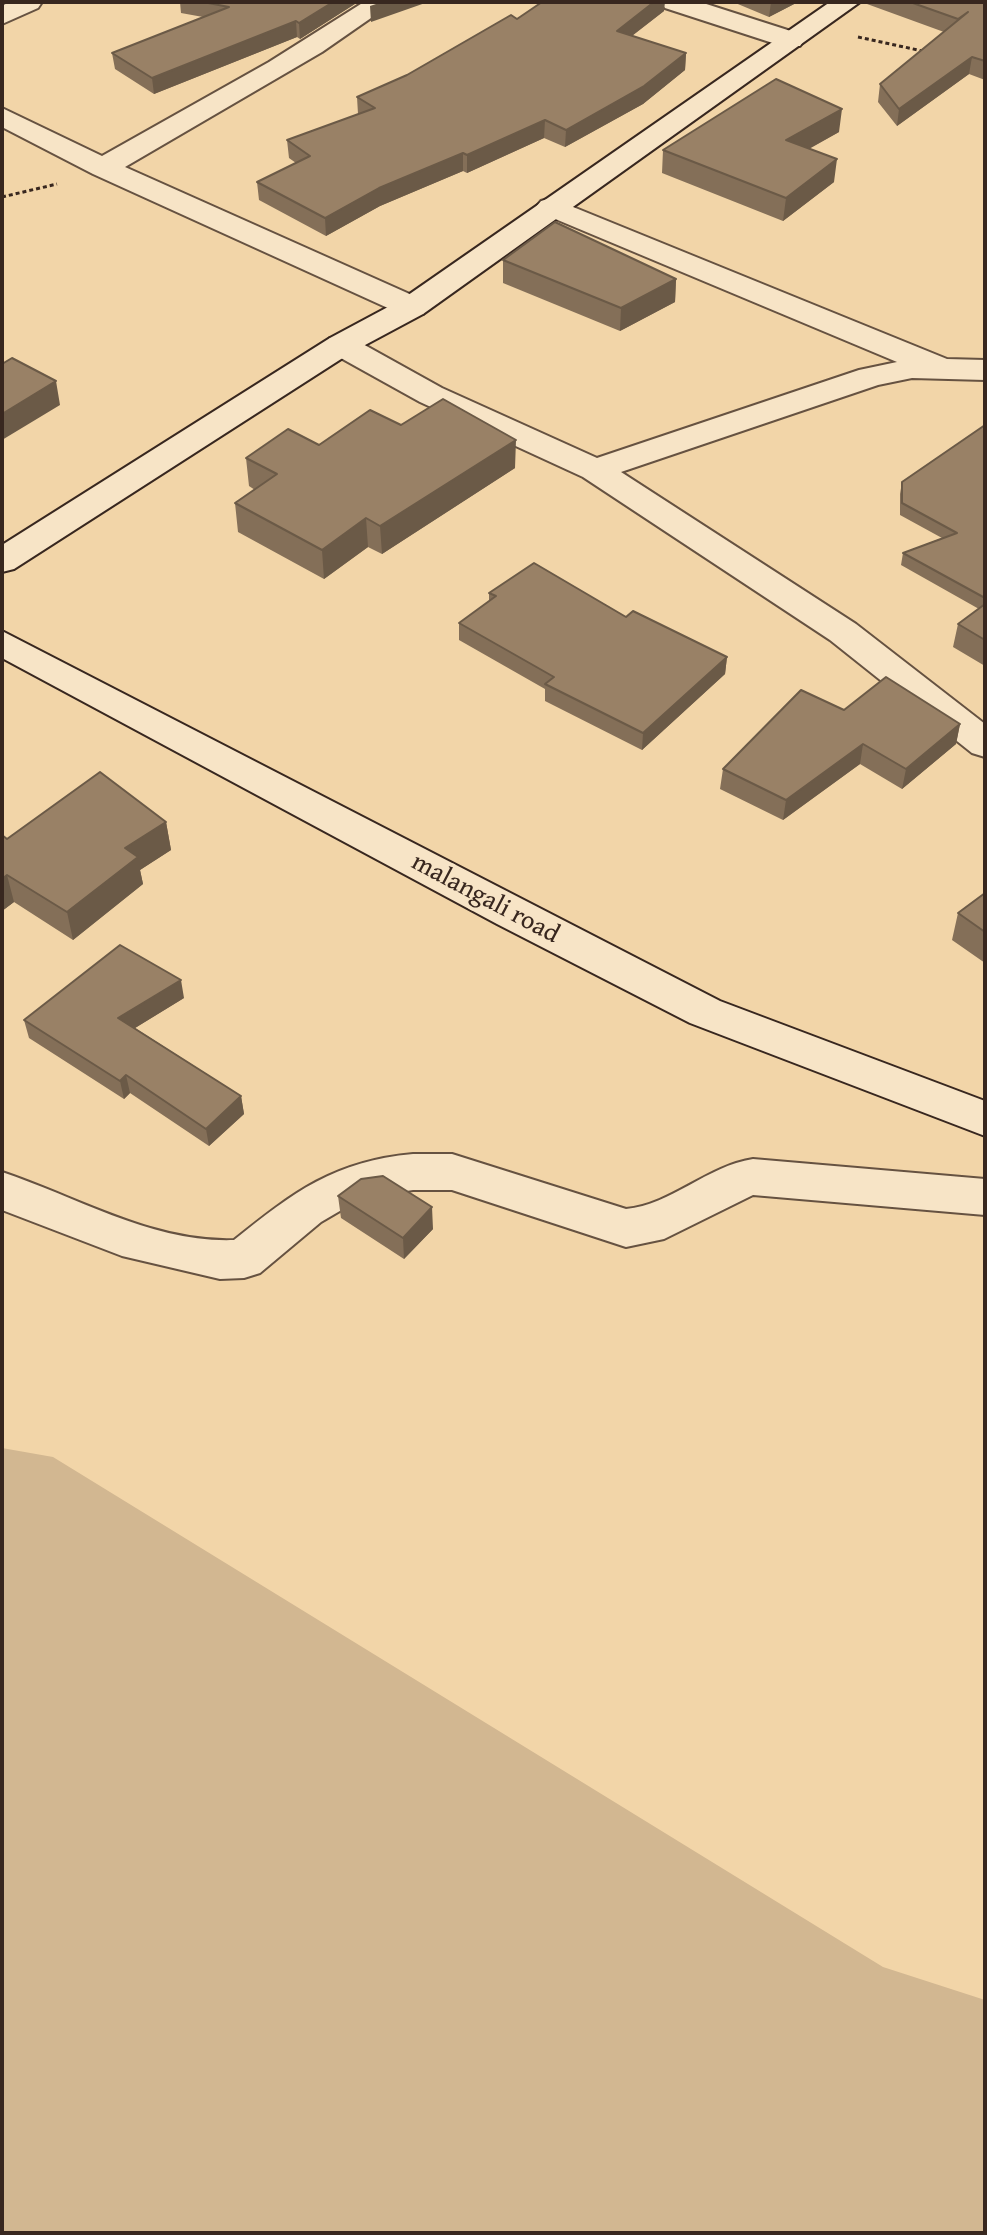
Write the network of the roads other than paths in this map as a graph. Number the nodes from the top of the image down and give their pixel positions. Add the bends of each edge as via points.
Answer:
1 (29, 2) edge
2 (381, 2) edge
3 (674, 2) edge
4 (847, 2) edge
5 (2, 16) edge
6 (800, 33) junction
7 (2, 116) edge
8 (103, 168) junction
9 (551, 207) junction
10 (412, 307) junction
11 (341, 345) junction
12 (938, 367) junction
13 (985, 370) edge
14 (595, 470) junction
15 (2, 561) edge
16 (2, 643) edge
17 (985, 744) edge
18 (985, 1119) edge
19 (2, 1190) edge
20 (985, 1197) edge

1 - 5 street
2 - 8 street
3 - 6 street
4 - 6 street
6 - 9 street
7 - 8 street
8 - 10 street
9 - 10 street
9 - 12 street
10 - 11 street
11 - 14 street via 431,395
11 - 15 street
12 - 13 street
12 - 14 street via 870,377
14 - 17 street via 843,632
16 - 18 street, malangali road via 705,1012
19 - 20 street via 67,1218 206,1260 231,1261 244,1259 347,1184 425,1171 452,1172 626,1228 648,1226 753,1177

